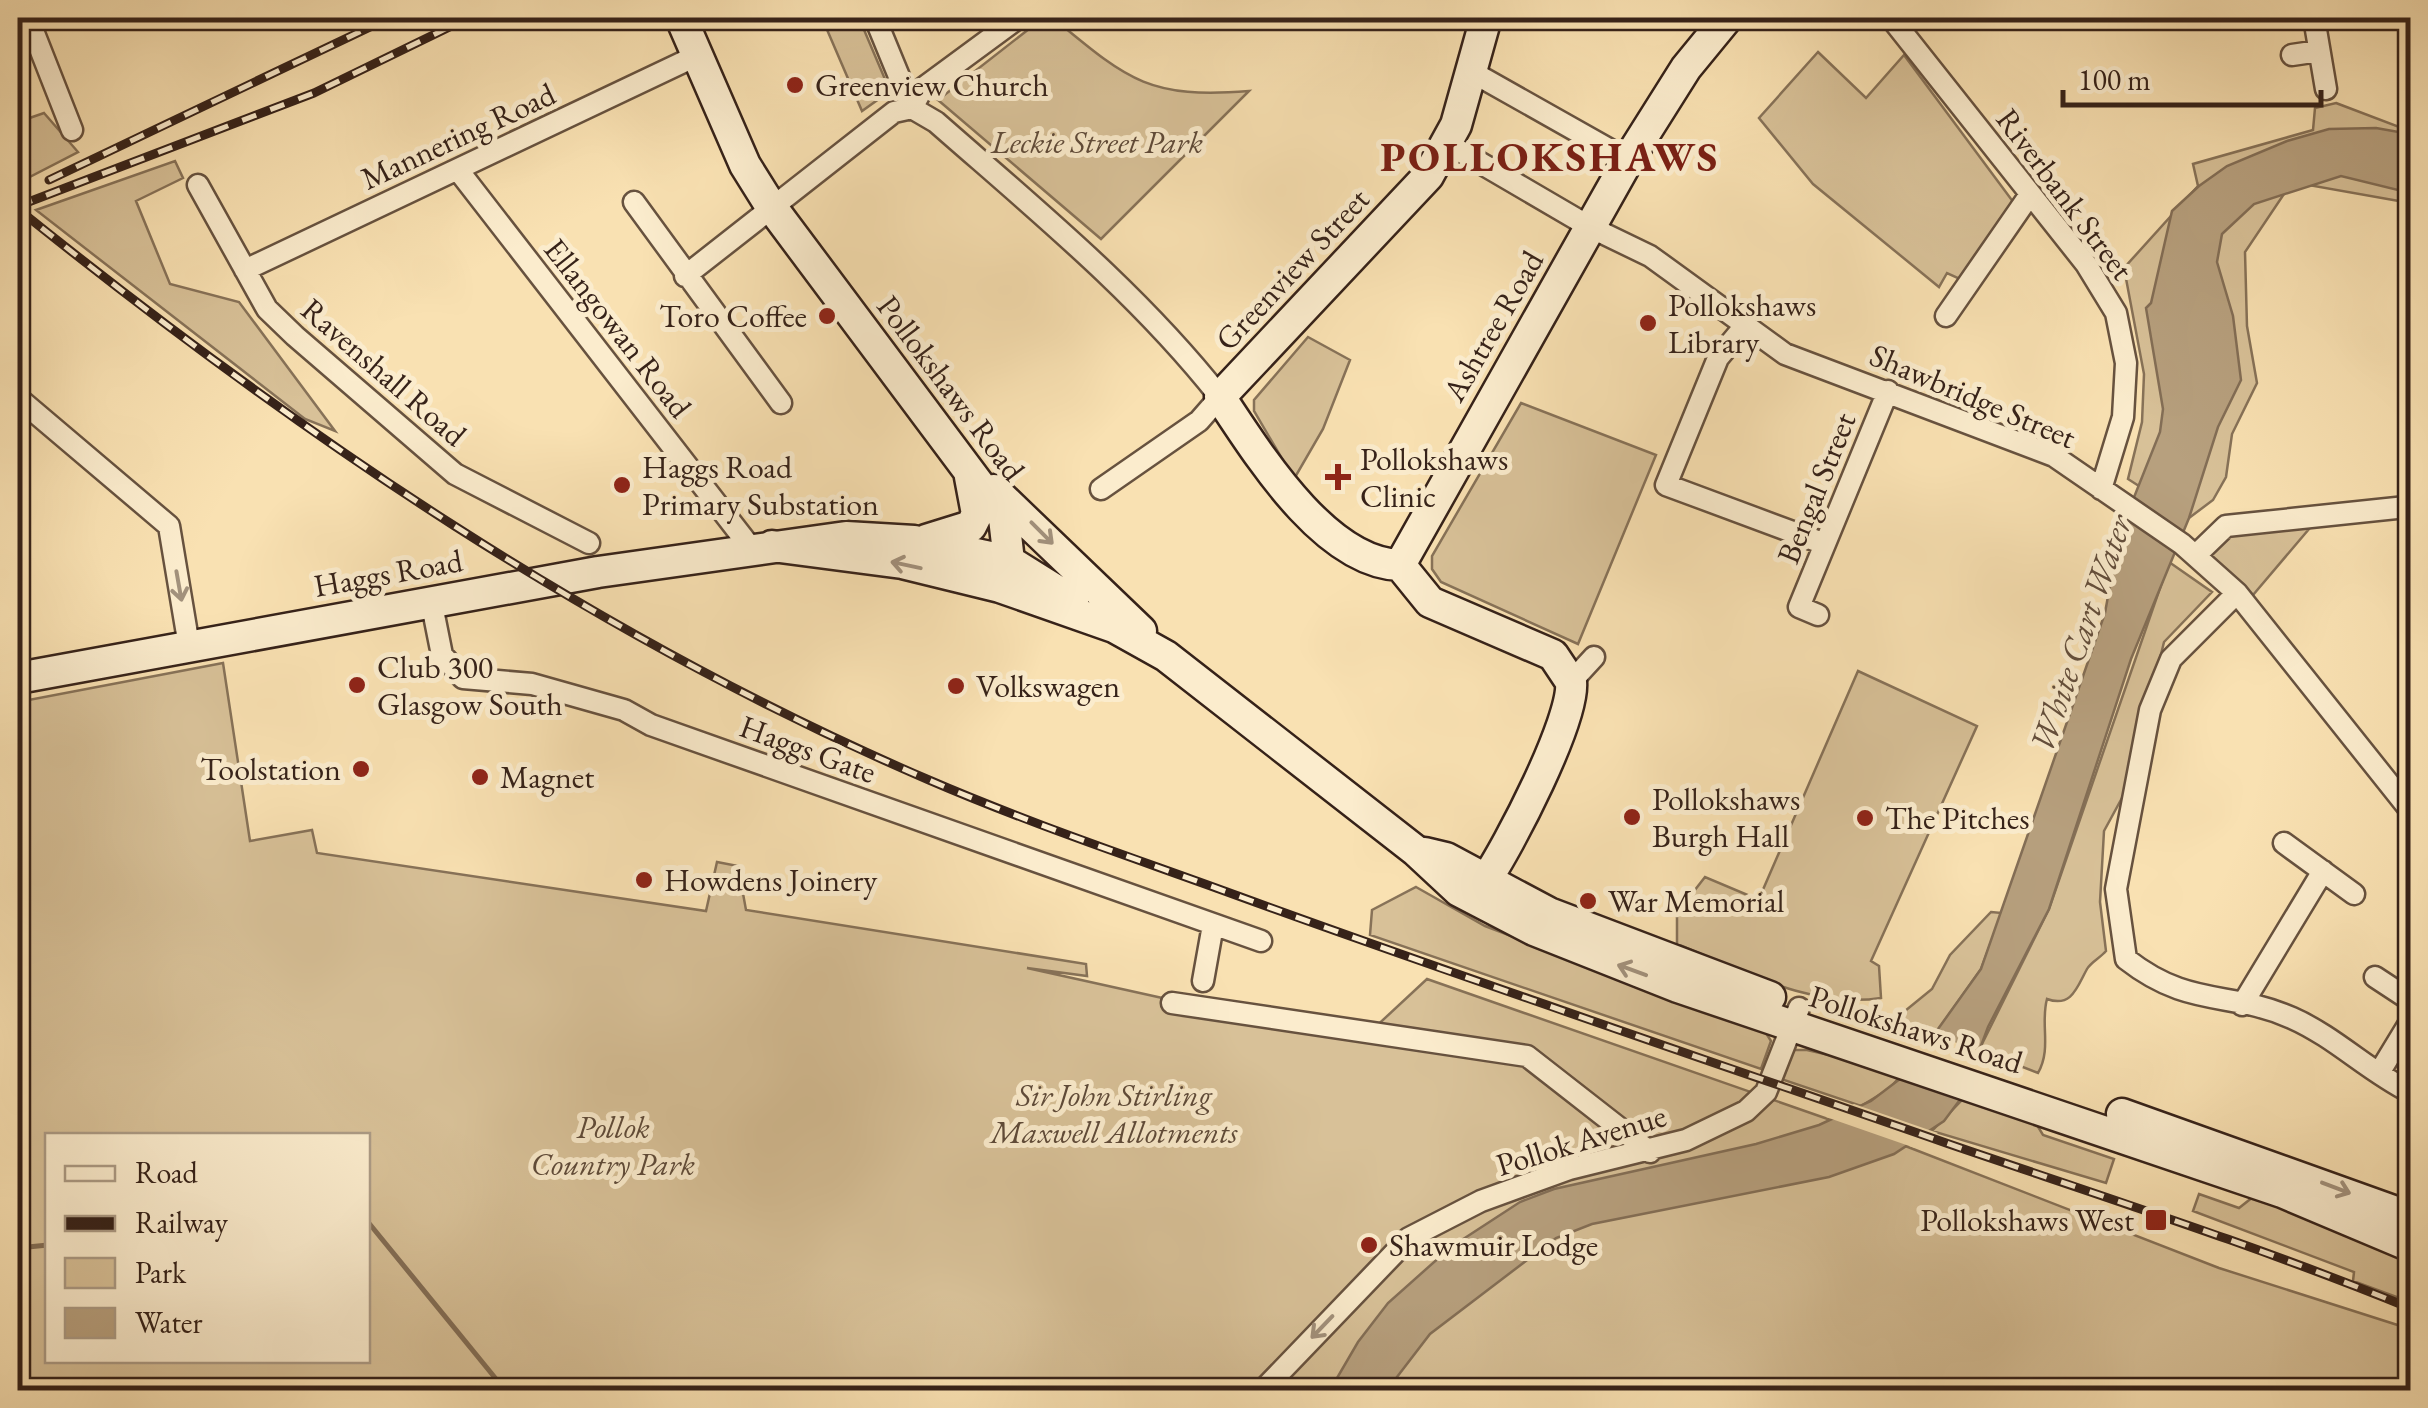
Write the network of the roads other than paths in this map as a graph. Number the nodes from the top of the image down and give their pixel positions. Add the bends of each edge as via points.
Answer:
1 (28, 18) edge
2 (681, 18) edge
3 (875, 18) edge
4 (1018, 18) edge
5 (1727, 18) edge
6 (1892, 18) edge
7 (2314, 18) edge
8 (1479, 20) edge
9 (2319, 50) junction
10 (2292, 55) dead end
11 (696, 56) junction
12 (1472, 72) junction
13 (2326, 90) dead end
14 (912, 108) junction
15 (72, 130) dead end
16 (1448, 144) junction
17 (1628, 160) junction
18 (458, 170) junction
19 (198, 185) dead end
20 (2029, 196) junction
21 (634, 202) dead end
22 (770, 205) junction
23 (1590, 227) junction
24 (246, 270) junction
25 (685, 276) junction
26 (1949, 301) dead end
27 (1744, 328) junction
28 (1888, 391) junction
29 (1220, 397) junction
30 (18, 398) edge
31 (781, 403) dead end
32 (968, 469) junction
33 (1101, 488) dead end
34 (2102, 489) junction
35 (2406, 507) dead end
36 (914, 541) junction
37 (588, 543) dead end
38 (1826, 544) junction
39 (762, 547) junction
40 (2190, 549) junction
41 (1400, 565) junction
42 (1005, 574) junction
43 (2237, 593) junction
44 (431, 600) junction
45 (1808, 611) dead end
46 (189, 646) junction
47 (1166, 656) junction
48 (1594, 657) dead end
49 (18, 678) edge
50 (1571, 682) junction
51 (2410, 810) edge
52 (2284, 843) dead end
53 (1416, 851) junction
54 (2324, 871) junction
55 (1484, 881) junction
56 (2354, 894) dead end
57 (1213, 925) junction
58 (1261, 941) dead end
59 (2375, 977) dead end
60 (1203, 982) dead end
61 (2410, 1000) edge
62 (1172, 1003) dead end
63 (2242, 1005) junction
64 (1794, 1016) junction
65 (2410, 1022) edge
66 (2379, 1073) junction
67 (2008, 1088) junction
68 (2410, 1092) edge
69 (1650, 1152) junction
70 (2410, 1217) edge
71 (2410, 1246) edge
72 (1263, 1390) edge

1 - 15 street
2 - 11 main road, Pollokshaws Road
3 - 14 street
4 - 14 street via 924,88
5 - 17 main road, Ashtree Road via 1686,68
6 - 20 street, Riverbank Street
7 - 9 street
8 - 12 main road, Greenview Street
9 - 10 street
9 - 13 street
11 - 18 street, Mannering Road
11 - 22 main road, Pollokshaws Road
12 - 16 main road, Greenview Street
12 - 17 street
14 - 22 street via 894,112
14 - 29 street via 1096,263
16 - 23 street, Shawbridge Street
16 - 29 main road, Greenview Street via 1428,176
17 - 23 main road, Ashtree Road
18 - 24 street, Mannering Road
18 - 39 street, Ellangowan Road via 731,522
19 - 24 street, Ravenshall Road
20 - 26 street
20 - 34 street, Riverbank Street via 2104,291 2123,338 2124,417
21 - 25 street
22 - 25 street
22 - 32 main road, Pollokshaws Road
23 - 27 street, Shawbridge Street via 1650,256
23 - 41 main road, Ashtree Road
24 - 37 street, Ravenshall Road via 268,309 295,336 455,474
25 - 31 street
27 - 28 street, Shawbridge Street via 1784,354
27 - 38 street via 1718,358 1666,485
28 - 34 street, Shawbridge Street via 2054,456
28 - 38 street, Bengal Street
29 - 33 street via 1199,420
29 - 41 main road via 1270,471 1308,512 1374,564
30 -> 46 street via 169,526
32 - 36 main road via 977,514 970,526
32 - 42 main road, Pollokshaws Road via 1004,518
32 -> 47 main road
34 - 40 street, Shawbridge Street
35 - 40 street via 2226,526
36 - 39 main road, Haggs Road via 846,537
36 - 42 main road, Haggs Road
38 - 45 street, Bengal Street
42 -> 39 main road, Haggs Road
39 - 44 main road, Haggs Road
40 - 43 street, Shawbridge Street
41 - 50 main road via 1430,602 1553,655
42 - 47 main road, Pollokshaws Road
43 - 51 street, Shawbridge Street
43 - 63 street via 2164,672 2150,710 2116,890 2126,959 2184,994
44 - 46 main road, Haggs Road
44 - 57 street, Haggs Gate via 442,655 463,678 532,684 624,710 651,726
46 - 49 main road, Haggs Road
47 - 53 main road, Pollokshaws Road
48 - 50 street
50 - 55 main road via 1568,712 1508,847
52 - 54 street
53 - 55 main road, Pollokshaws Road via 1446,858
64 -> 53 main road, Pollokshaws Road via 1622,967 1534,930 1459,891
54 - 56 street
54 - 63 street
55 - 64 main road, Pollokshaws Road
57 - 58 street, Haggs Gate
57 - 60 street
59 - 61 street
62 - 69 street via 1527,1056
63 - 66 street via 2328,1035
64 - 67 main road, Pollokshaws Road
64 - 69 street, Pollok Avenue via 1758,1102 1721,1126
65 - 66 street
66 - 68 street
67 -> 70 main road, Pollokshaws Road via 2171,1129
67 - 71 main road, Pollokshaws Road
69 -> 72 street, Pollok Avenue via 1569,1169 1481,1201 1410,1238

